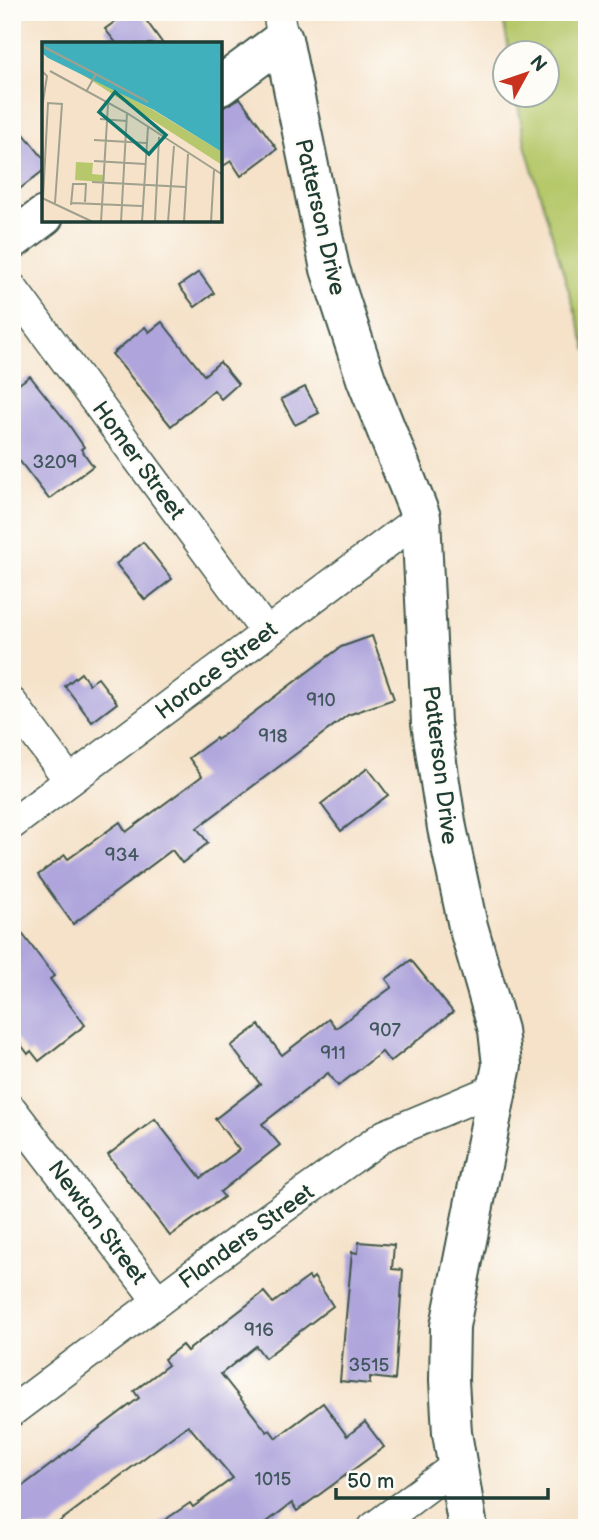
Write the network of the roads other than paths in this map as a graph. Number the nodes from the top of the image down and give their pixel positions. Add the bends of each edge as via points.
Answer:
1 (281, 26) edge
2 (222, 84) edge
3 (42, 218) edge
4 (12, 240) edge
5 (12, 288) edge
6 (421, 517) junction
7 (266, 632) junction
8 (12, 702) edge
9 (69, 780) junction
10 (12, 824) edge
11 (497, 1088) junction
12 (12, 1110) edge
13 (158, 1301) junction
14 (12, 1411) edge
15 (457, 1465) junction
16 (373, 1528) edge
17 (468, 1528) edge

1 - 2 street
1 - 6 street, Patterson Drive via 330,269 366,379
3 - 4 street
5 - 7 street, Homer Street
6 - 7 street, Horace Street
6 - 11 street, Patterson Drive via 431,723 468,926 498,1030 502,1065
7 - 9 street, Horace Street
8 - 9 street
9 - 10 street, Horace Street
11 - 13 street, Flanders Street via 385,1135
11 - 15 street, Patterson Drive via 450,1326 449,1380
12 - 13 street, Newton Street
13 - 14 street, Flanders Street
15 - 16 street
15 - 17 street, Patterson Drive

